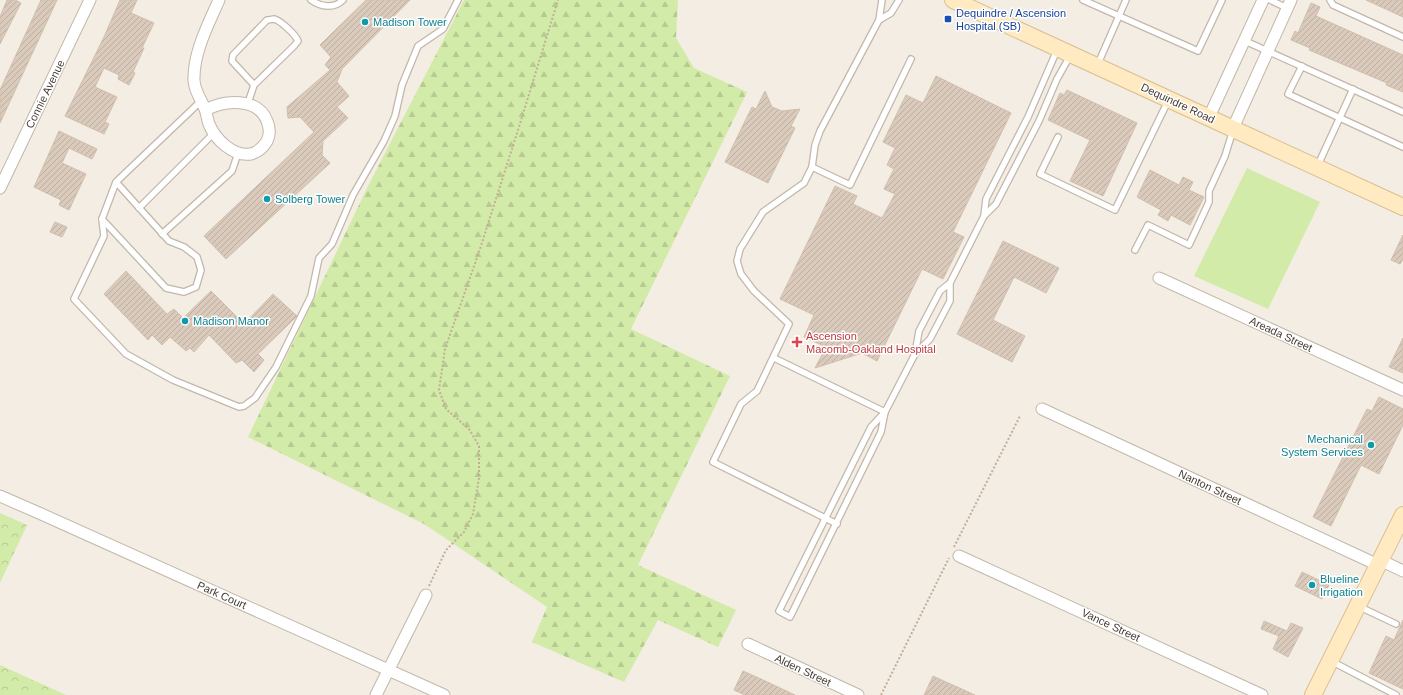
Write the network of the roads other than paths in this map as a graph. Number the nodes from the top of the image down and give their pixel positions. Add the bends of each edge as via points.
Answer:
1 (90, 0) edge
2 (219, 0) edge
3 (312, 0) edge
4 (344, 0) edge
5 (458, 0) edge
6 (882, 0) edge
7 (899, 0) edge
8 (953, 0) edge
9 (1083, 0) edge
10 (1126, 0) edge
11 (1222, 0) edge
12 (1264, 0) edge
13 (1270, 0) edge
14 (1330, 0) edge
15 (1289, 4) edge
16 (1119, 16) junction
17 (879, 20) junction
18 (1403, 37) edge
19 (1245, 41) junction
20 (1065, 51) junction
21 (1268, 51) junction
22 (911, 59) dead end
23 (1096, 66) junction
24 (1302, 66) junction
25 (254, 85) junction
26 (1353, 89) junction
27 (1169, 99) junction
28 (248, 104) junction
29 (203, 105) junction
30 (1403, 112) edge
31 (1209, 117) junction
32 (1340, 118) junction
33 (1233, 128) junction
34 (214, 133) junction
35 (1058, 137) dead end
36 (1403, 147) edge
37 (238, 153) junction
38 (812, 167) junction
39 (1317, 167) junction
40 (116, 182) junction
41 (0, 188) edge
42 (1403, 207) edge
43 (139, 208) junction
44 (984, 216) junction
45 (102, 219) junction
46 (162, 234) junction
47 (1135, 250) dead end
48 (1159, 278) dead end
49 (950, 283) junction
50 (915, 354) junction
51 (774, 358) junction
52 (1403, 390) edge
53 (1042, 409) dead end
54 (885, 412) junction
55 (0, 496) edge
56 (1403, 515) edge
57 (825, 518) junction
58 (837, 524) junction
59 (959, 556) dead end
60 (1379, 563) junction
61 (1403, 571) edge
62 (426, 595) road end
63 (1358, 606) junction
64 (1396, 624) dead end
65 (748, 644) dead end
66 (1331, 661) junction
67 (389, 670) junction
68 (376, 695) edge
69 (444, 695) edge
70 (858, 695) edge
71 (1262, 695) edge
72 (1313, 695) edge
73 (1396, 695) edge

1 - 41 street, Connie Avenue
2 - 29 street via 202,40 195,68 196,92
3 - 4 lane via 325,6 333,6
5 - 45 lane via 443,28 418,46 384,141 353,196 332,244 319,258 311,296 276,367 256,398 244,406 238,407 173,380 126,354 74,299 104,236
6 - 17 lane
7 - 17 lane via 891,14
8 - 20 main road, Dequindre Road
9 - 16 lane
10 - 16 lane
11 - 16 lane via 1198,51
12 - 19 street
13 - 15 lane
14 - 18 lane via 1333,5
15 - 21 street
16 - 23 lane
17 - 38 lane via 820,131
19 - 21 lane
19 - 31 street
20 - 23 main road, Dequindre Road
20 - 44 lane via 986,199
20 - 44 lane via 1057,79 1039,121 996,204
21 - 24 lane
21 - 33 street
22 - 38 lane via 850,185
23 - 27 main road, Dequindre Road
24 - 26 lane
24 - 32 lane via 1288,94
25 - 25 lane via 232,61 233,55 267,20 277,20 296,36 298,41
25 - 28 lane
26 - 30 lane
26 - 32 lane
27 - 31 main road, Dequindre Road
27 - 35 lane via 1115,210 1040,174
28 - 29 street
28 - 37 street via 262,112 269,125 269,135 262,149 257,152
29 - 34 street
29 - 40 lane
31 - 33 main road, Dequindre Road
32 - 36 lane
32 - 39 lane
33 - 39 main road, Dequindre Road
33 - 47 lane via 1225,156 1209,191 1209,202 1189,245 1148,225
34 - 37 street via 223,144
34 - 43 lane
37 - 46 lane via 232,171
38 - 51 lane via 804,183 763,212 740,249 737,261 741,274 754,291 789,324
39 - 42 main road, Dequindre Road
40 - 43 lane
40 - 45 lane
43 - 46 lane
44 - 49 lane
45 - 46 lane via 166,288 184,292 196,287 201,270 197,257 184,247 169,242
48 - 52 street, Areada Street
49 - 50 lane via 940,291 919,331
49 - 50 lane via 950,300 930,339
50 - 54 lane
51 - 54 lane
51 - 57 lane via 758,391 741,404 713,462
53 - 60 street, Nanton Street
54 - 57 lane via 871,426
54 - 58 lane via 881,432
55 - 67 street, Park Court
56 - 60 main road
57 - 58 lane
57 - 58 lane via 779,611 790,617
59 - 71 street, Vance Street
60 - 61 street, Nanton Street
60 - 63 main road
62 - 67 street
63 - 64 lane
63 - 66 main road
65 - 70 street, Alden Street
66 - 72 main road
66 - 73 lane
67 - 68 street
67 - 69 street, Park Court

